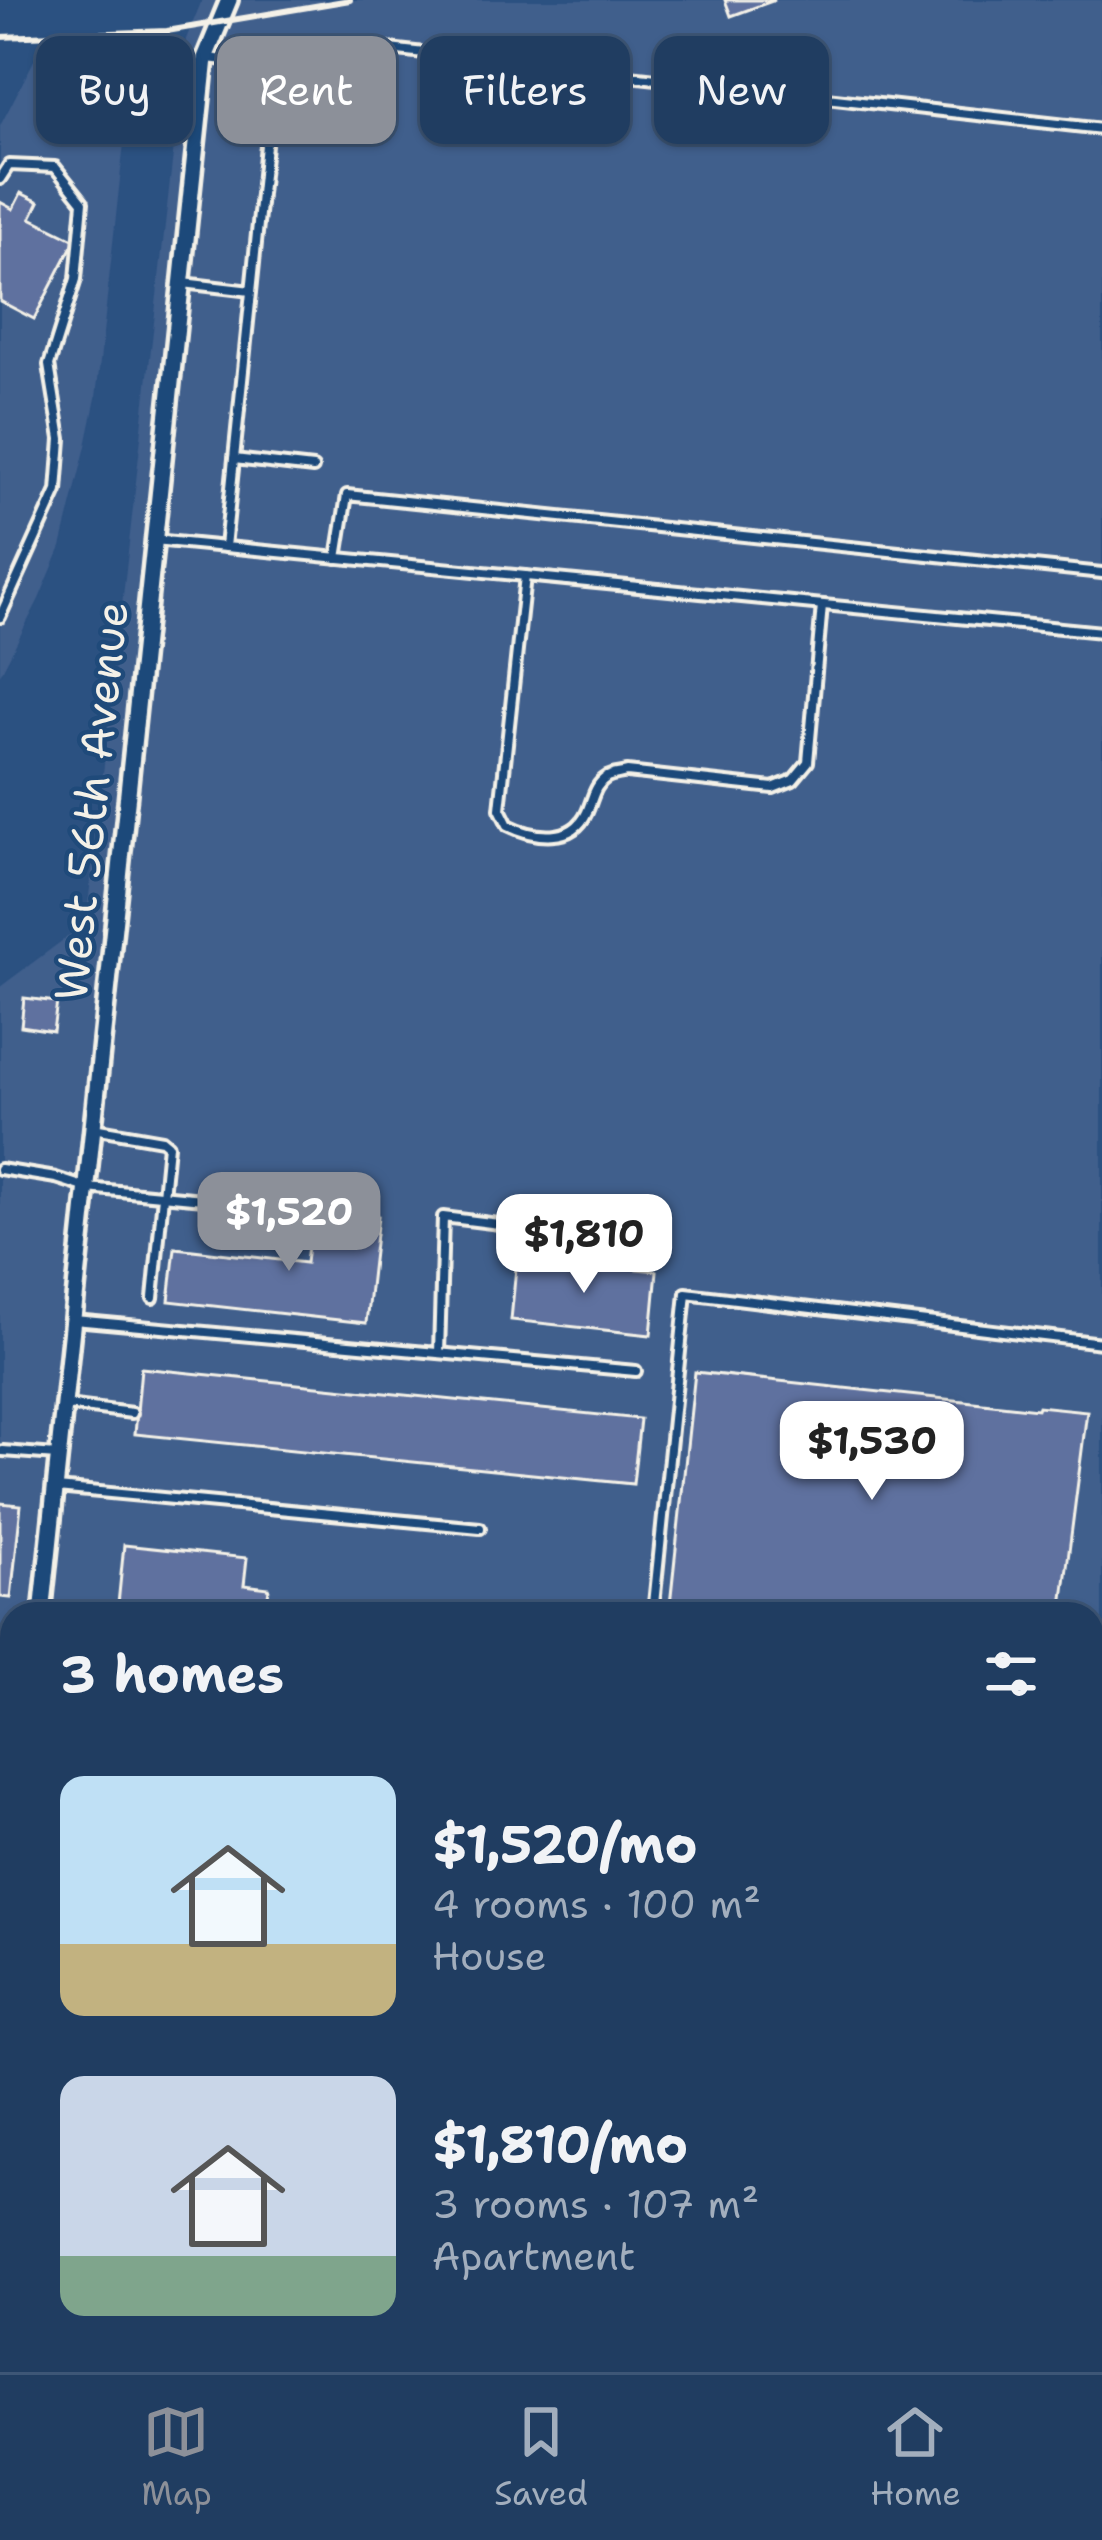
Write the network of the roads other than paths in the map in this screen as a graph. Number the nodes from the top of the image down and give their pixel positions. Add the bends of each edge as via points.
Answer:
1 (229, 0) edge
2 (205, 58) junction
3 (1102, 129) edge
4 (265, 144) edge
5 (0, 179) edge
6 (182, 283) junction
7 (251, 291) junction
8 (234, 459) junction
9 (314, 468) dead end
10 (154, 540) junction
11 (225, 547) junction
12 (337, 558) junction
13 (1102, 574) edge
14 (526, 576) junction
15 (822, 605) junction
16 (0, 617) edge
17 (1102, 632) edge
18 (93, 1128) junction
19 (0, 1169) edge
20 (87, 1187) junction
21 (164, 1193) junction
22 (277, 1206) dead end
23 (651, 1243) dead end
24 (153, 1298) dead end
25 (73, 1320) junction
26 (1102, 1343) edge
27 (439, 1353) junction
28 (635, 1371) dead end
29 (64, 1405) junction
30 (132, 1412) dead end
31 (4, 1451) dead end
32 (59, 1455) junction
33 (56, 1488) junction
34 (480, 1528) dead end
35 (43, 1602) edge
36 (654, 1602) edge

1 - 2 street, West 56th Avenue
2 - 3 lane via 267,64 389,49
2 - 6 street, West 56th Avenue
4 - 7 lane
5 - 16 lane via 9,165 55,167 83,202 76,279 49,365 61,440 57,491
6 - 7 lane
6 - 10 street, West 56th Avenue
7 - 8 lane
8 - 9 lane
8 - 11 lane
10 - 11 lane
10 - 18 street, West 56th Avenue
11 - 12 lane
12 - 13 lane via 347,495
12 - 14 lane
14 - 15 lane
14 - 15 lane via 500,809 508,825 547,836 570,831 607,777 627,772 773,788 793,780 808,762
15 - 17 lane
18 - 20 street, West 56th Avenue
18 - 21 lane via 167,1144
19 - 20 lane
20 - 21 lane
20 - 25 street, West 56th Avenue
21 - 22 lane
21 - 24 lane
23 - 27 lane via 443,1217
25 - 27 lane
25 - 29 street, West 56th Avenue
26 - 36 lane via 686,1293
27 - 28 lane
29 - 30 lane
29 - 32 street, West 56th Avenue
31 - 32 lane
32 - 33 street, West 56th Avenue
33 - 34 lane
33 - 35 street, West 56th Avenue

